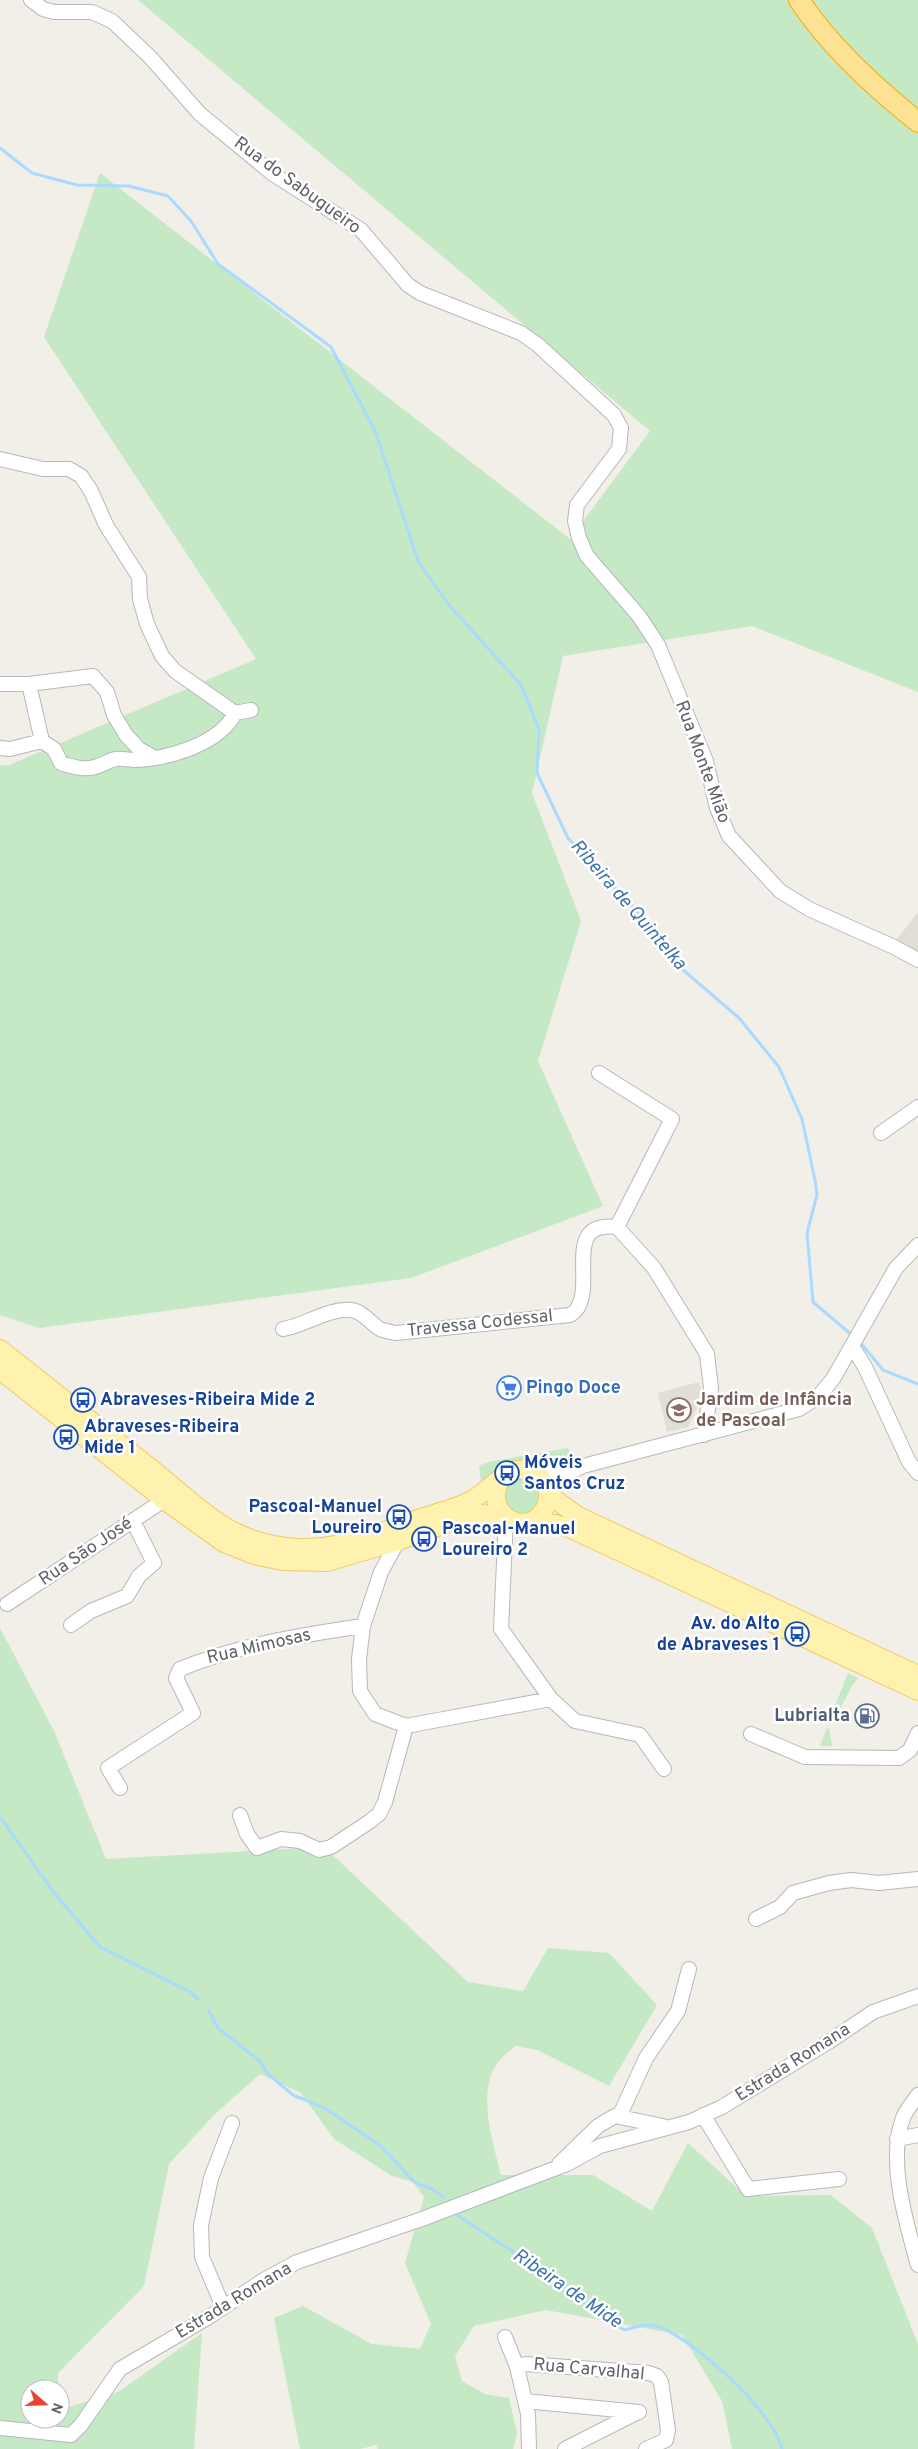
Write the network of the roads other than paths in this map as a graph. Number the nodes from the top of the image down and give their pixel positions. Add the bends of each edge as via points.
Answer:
1 (31, 0) edge
2 (799, 0) edge
3 (918, 122) edge
4 (0, 459) edge
5 (639, 616) joint
6 (0, 684) edge
7 (29, 684) junction
8 (251, 710) dead end
9 (235, 713) junction
10 (42, 741) junction
11 (0, 748) edge
12 (153, 757) junction
13 (918, 960) edge
14 (599, 1073) dead end
15 (918, 1107) edge
16 (881, 1133) dead end
17 (617, 1228) junction
18 (918, 1245) edge
19 (283, 1329) dead end
20 (852, 1346) junction
21 (0, 1349) edge
22 (0, 1370) edge
23 (704, 1435) junction
24 (583, 1466) junction
25 (531, 1471) junction
26 (918, 1473) edge
27 (501, 1479) junction
28 (548, 1491) junction
29 (164, 1500) junction
30 (514, 1519) junction
31 (133, 1521) junction
32 (398, 1541) junction
33 (361, 1552) junction
34 (381, 1572) junction
35 (7, 1604) dead end
36 (71, 1625) dead end
37 (363, 1626) junction
38 (918, 1675) edge
39 (918, 1691) edge
40 (551, 1699) junction
41 (406, 1726) junction
42 (918, 1733) edge
43 (751, 1734) dead end
44 (664, 1769) dead end
45 (120, 1788) dead end
46 (240, 1815) dead end
47 (918, 1879) edge
48 (756, 1919) dead end
49 (689, 1969) dead end
50 (918, 1996) edge
51 (918, 2095) edge
52 (703, 2115) junction
53 (619, 2117) junction
54 (232, 2123) dead end
55 (666, 2127) junction
56 (918, 2135) edge
57 (897, 2139) junction
58 (553, 2170) junction
59 (839, 2179) dead end
60 (918, 2265) edge
61 (223, 2307) junction
62 (505, 2337) dead end
63 (517, 2367) junction
64 (525, 2401) junction
65 (0, 2428) edge
66 (529, 2449) edge
67 (565, 2449) edge
68 (646, 2449) edge

1 - 5 street, Rua do Sabugueiro via 54,12 92,12 112,20 200,114 273,174 360,230 408,285 420,293 521,333 614,415 621,428 619,449 577,505 575,521 587,556
2 - 3 highway via 845,56
4 - 9 street via 43,469 70,469 81,476 92,491 106,525 139,577 140,599 147,624 162,656 175,671
5 - 13 street, Rua Monte Mião via 658,645 706,761 717,808 729,836 780,890 809,909
6 - 7 street
7 - 10 street
7 - 12 street via 93,676 107,692 114,715 126,735 138,749
8 - 9 street
9 - 12 street via 229,724 213,738 185,750
10 - 11 street via 10,749
10 - 12 street via 54,749 61,763 76,768 96,767 115,759
14 - 17 street via 672,1119
15 - 16 street
17 - 19 street, Travessa Codessal via 603,1226 594,1229 587,1239 583,1252 582,1297 570,1315 396,1333 379,1328 351,1310 321,1315
17 - 23 street via 654,1268 707,1354 711,1388
18 - 20 street via 896,1268
20 - 23 street via 818,1397 799,1409
20 - 26 street via 865,1367 908,1462
21 - 27 main road via 200,1508 237,1533 259,1542 298,1548 325,1547 362,1539 468,1502
22 - 29 main road
23 - 24 street
24 - 25 street
24 - 28 street via 563,1475
25 - 27 main road via 515,1470
25 - 28 main road via 538,1474
27 - 30 main road via 496,1502
28 - 30 main road via 543,1512
28 - 38 main road via 578,1516
29 - 31 street, Rua São José
29 - 33 main road via 224,1543 254,1555 310,1563 327,1562
30 - 32 main road via 474,1514
30 - 39 main road via 569,1528
30 - 40 street via 506,1550 501,1629
31 - 35 street, Rua São José
31 - 36 street via 154,1563 139,1576 127,1596 91,1611
32 - 33 main road
32 - 34 street
33 - 34 street via 372,1556
34 - 37 street
37 - 41 street via 360,1691 375,1714
37 - 45 street, Rua Mimosas via 216,1654 180,1668 176,1678 193,1714 108,1768
40 - 41 street
40 - 44 street via 575,1721 640,1735
41 - 46 street via 388,1794 379,1814 331,1847 319,1850 281,1839 257,1848 246,1834
42 - 43 street via 910,1750 899,1758 804,1757
47 - 48 street via 829,1883 793,1893 780,1907
49 - 53 street via 678,2011 646,2058
50 - 52 street, Estrada Romana via 873,2012 762,2083
51 - 57 street via 903,2116
52 - 55 street, Estrada Romana
52 - 59 street via 748,2189
53 - 55 street, Estrada Romana
53 - 58 street, Estrada Romana via 598,2126
54 - 61 street via 211,2178 201,2224 202,2256
55 - 58 street, Estrada Romana via 600,2146
56 - 57 street
57 - 60 street via 900,2203
58 - 61 street, Estrada Romana via 297,2262
61 - 65 street, Estrada Romana via 120,2369 71,2435
62 - 63 street
63 - 64 street, Rua Carvalhal
63 - 68 street, Rua Carvalhal via 526,2364 658,2376 668,2430 666,2440
64 - 66 street, Rua Carvalhal
64 - 67 street via 639,2412

